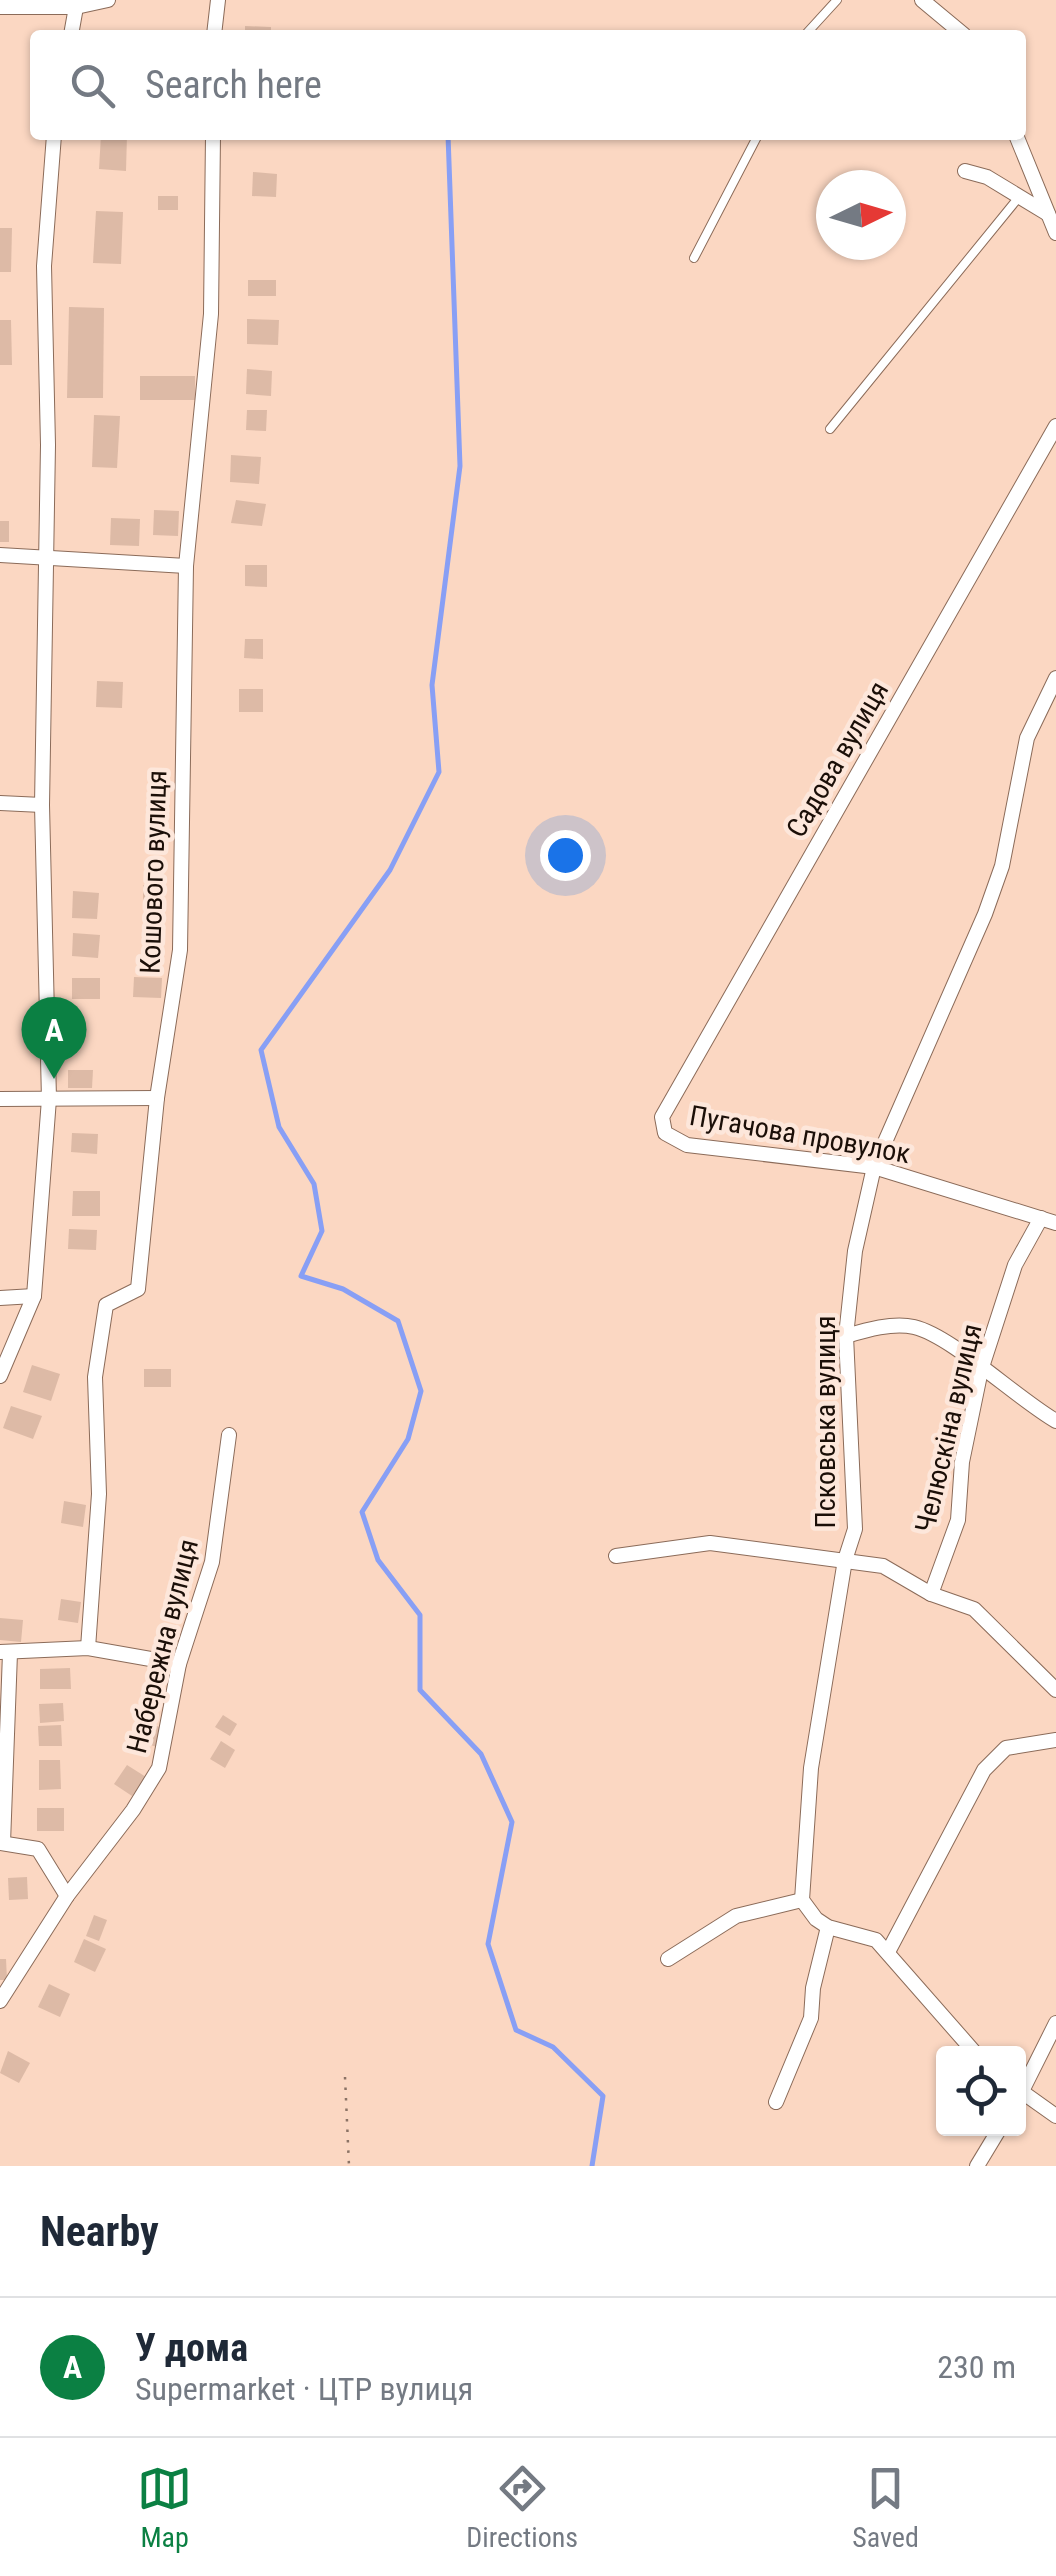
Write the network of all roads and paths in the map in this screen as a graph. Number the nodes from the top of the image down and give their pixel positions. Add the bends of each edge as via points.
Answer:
1 (108, 0) edge
2 (218, 0) edge
3 (837, 0) edge
4 (922, 0) edge
5 (76, 6) junction
6 (0, 7) edge
7 (71, 30) edge
8 (215, 30) edge
9 (810, 30) edge
10 (958, 30) edge
11 (54, 140) edge
12 (213, 140) edge
13 (755, 140) edge
14 (1018, 140) edge
15 (965, 171) dead end
16 (1019, 196) junction
17 (1048, 215) junction
18 (1056, 233) edge
19 (694, 258) dead end
20 (1056, 426) edge
21 (830, 429) dead end
22 (1051, 445) edge
23 (0, 556) edge
24 (45, 556) junction
25 (186, 566) junction
26 (1056, 678) edge
27 (0, 804) edge
28 (42, 805) junction
29 (50, 1098) junction
30 (157, 1098) junction
31 (0, 1099) edge
32 (662, 1117) joint
33 (874, 1167) junction
34 (1040, 1218) junction
35 (1056, 1223) edge
36 (34, 1296) junction
37 (0, 1298) edge
38 (846, 1336) junction
39 (981, 1370) junction
40 (0, 1376) edge
41 (1056, 1421) edge
42 (229, 1435) dead end
43 (616, 1556) dead end
44 (846, 1560) junction
45 (930, 1594) junction
46 (88, 1648) junction
47 (5, 1652) edge
48 (179, 1664) junction
49 (1056, 1690) edge
50 (1056, 1740) edge
51 (1, 1842) edge
52 (67, 1896) junction
53 (802, 1900) junction
54 (828, 1927) junction
55 (888, 1952) junction
56 (668, 1959) dead end
57 (0, 2001) edge
58 (1056, 2022) edge
59 (969, 2046) edge
60 (345, 2076) dead end
61 (1026, 2081) edge
62 (1026, 2097) edge
63 (776, 2102) dead end
64 (1056, 2116) edge
65 (995, 2136) edge
66 (350, 2166) edge
67 (977, 2166) edge

1 - 5 street
2 - 8 street
3 - 9 lane
4 - 10 street
5 - 6 street
5 - 7 street
11 - 24 street via 44,266
12 - 25 street, Кошового вулиця via 211,314
13 - 19 lane
14 - 17 street
15 - 16 street
16 - 17 street
16 - 21 lane
17 - 18 street
20 - 22 street, Садова вулиця
22 - 32 street, Садова вулиця
23 - 24 street
24 - 25 street
24 - 28 street
25 - 30 street, Кошового вулиця via 180,950
26 - 33 street, Псковська вулиця via 1028,738 1002,866 985,914
27 - 28 street
28 - 29 street
29 - 30 street
29 - 31 street
29 - 36 street
30 - 46 street, Кошового вулиця via 138,1289 106,1304 95,1376 100,1494
32 - 33 street, Пугачова провулок via 665,1133 687,1145
33 - 34 street, Пугачова провулок
33 - 38 street, Псковська вулиця via 855,1251
34 - 35 street, Пугачова провулок
34 - 39 street, Челюскіна вулиця via 1015,1265
36 - 37 street
36 - 40 street
38 - 39 street via 912,1326 945,1340
38 - 44 street, Псковська вулиця via 855,1529
39 - 41 street
39 - 45 street, Челюскіна вулиця via 958,1520
42 - 48 street, Набережна вулиця via 212,1562
43 - 44 street via 710,1543
44 - 45 street via 883,1566
44 - 53 street, Псковська вулиця via 812,1768
45 - 49 street via 974,1609
46 - 47 street
46 - 48 street
47 - 51 street
48 - 52 street, Набережна вулиця via 159,1768
50 - 55 street via 1006,1748 984,1770
51 - 52 street via 38,1848
52 - 57 street, Набережна вулиця
53 - 54 street
53 - 56 street via 736,1916
54 - 55 street via 863,1934
54 - 63 street via 812,2018
55 - 59 street
58 - 61 street
60 - 66 path
62 - 64 street
65 - 67 street

